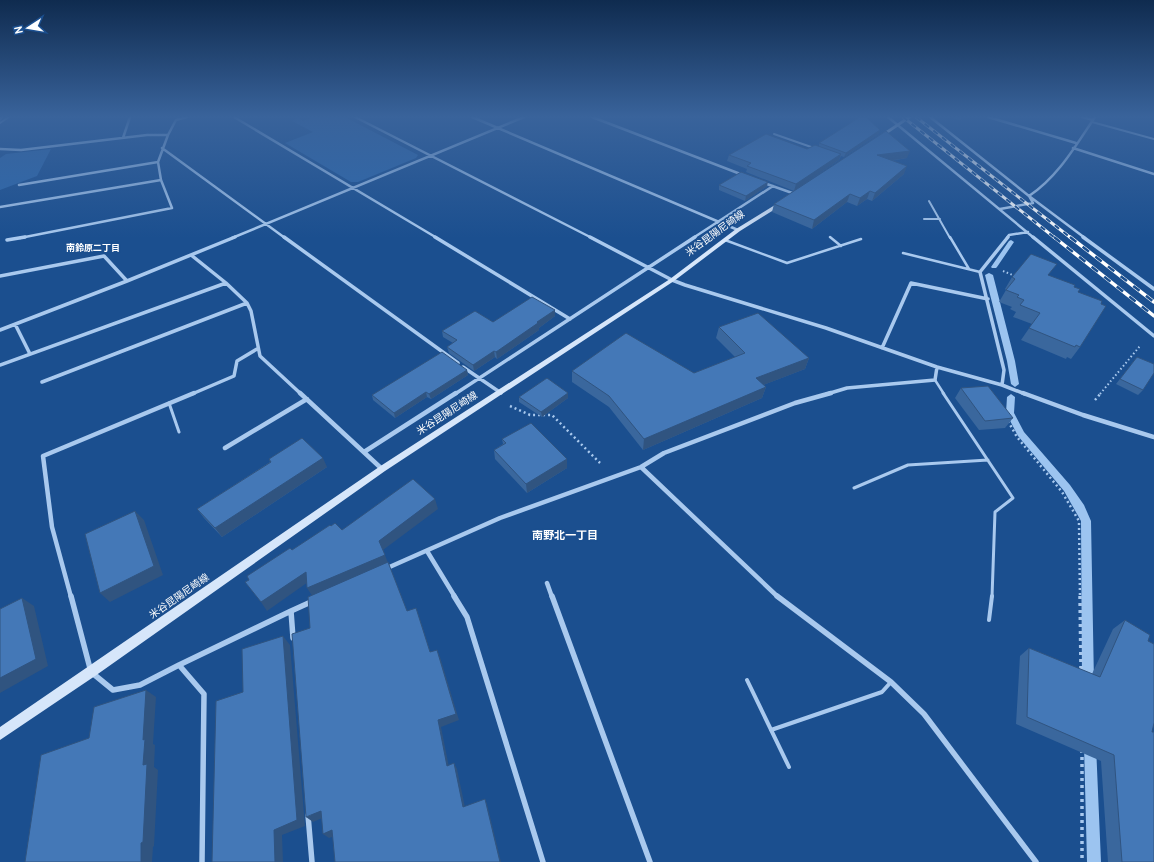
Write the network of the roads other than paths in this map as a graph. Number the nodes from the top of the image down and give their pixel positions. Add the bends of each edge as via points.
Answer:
1 (159, 157) edge
2 (175, 157) edge
3 (303, 157) edge
4 (427, 157) edge
5 (432, 157) edge
6 (565, 157) edge
7 (697, 157) edge
8 (937, 157) edge
9 (980, 157) edge
10 (1066, 157) edge
11 (1102, 157) edge
12 (158, 162) junction
13 (1154, 174) edge
14 (744, 175) edge
15 (161, 180) junction
16 (758, 181) edge
17 (19, 185) dead end
18 (773, 186) junction
19 (354, 187) junction
20 (798, 192) joint
21 (1029, 196) junction
22 (929, 201) dead end
23 (0, 207) edge
24 (1000, 209) junction
25 (924, 218) dead end
26 (940, 219) junction
27 (716, 222) junction
28 (266, 224) junction
29 (738, 230) junction
30 (1028, 232) junction
31 (830, 237) dead end
32 (861, 239) dead end
33 (7, 240) dead end
34 (725, 240) junction
35 (841, 246) junction
36 (903, 253) dead end
37 (191, 255) junction
38 (648, 266) junction
39 (969, 269) junction
40 (980, 272) junction
41 (0, 276) edge
42 (672, 280) junction
43 (127, 281) junction
44 (226, 283) junction
45 (1154, 289) edge
46 (988, 299) junction
47 (247, 303) junction
48 (570, 319) junction
49 (15, 324) junction
50 (0, 325) edge
51 (5, 328) junction
52 (0, 330) edge
53 (1154, 336) edge
54 (882, 348) junction
55 (258, 349) junction
56 (30, 354) junction
57 (0, 365) edge
58 (937, 367) junction
59 (479, 379) junction
60 (935, 380) junction
61 (42, 382) dead end
62 (1002, 385) junction
63 (501, 393) junction
64 (307, 399) junction
65 (169, 403) junction
66 (179, 432) dead end
67 (1154, 437) edge
68 (225, 448) dead end
69 (364, 452) junction
70 (988, 460) junction
71 (641, 467) junction
72 (382, 469) junction
73 (854, 488) dead end
74 (426, 551) junction
75 (376, 573) edge
76 (547, 583) dead end
77 (318, 599) edge
78 (291, 611) junction
79 (989, 620) dead end
80 (294, 642) edge
81 (179, 665) junction
82 (91, 672) junction
83 (747, 680) dead end
84 (891, 682) junction
85 (771, 730) junction
86 (0, 734) edge
87 (788, 767) dead end
88 (308, 807) edge
89 (202, 862) edge
90 (312, 862) edge
91 (543, 862) edge
92 (650, 862) edge
93 (1036, 862) edge

1 - 12 street
2 - 28 street
3 - 19 street
4 - 19 street
5 - 38 street
6 - 27 street
7 - 14 street
8 - 24 street
9 - 21 street
10 - 21 street via 1050,180
11 - 13 street
12 - 15 street
12 - 17 street
15 - 23 street
15 - 33 street via 172,208
16 - 18 street
18 - 20 street
18 - 27 street
19 - 28 street
19 - 48 street
20 - 29 main road, 米谷昆陽尼崎線
21 - 24 street via 1033,204
21 - 45 street
22 - 26 lane
24 - 30 street
25 - 26 lane
26 - 39 lane
27 - 29 street
27 - 38 street
28 - 37 street
28 - 59 street
29 - 34 main road, 米谷昆陽尼崎線
30 - 40 street via 1009,235
30 - 53 street
31 - 35 lane
32 - 35 lane
34 - 35 lane via 787,263
34 - 42 main road, 米谷昆陽尼崎線
36 - 39 lane
37 - 43 street
37 - 44 street
38 - 42 street
38 - 48 street
39 - 40 lane
40 - 46 street
41 - 43 street via 104,256
42 - 54 street
42 - 63 main road, 米谷昆陽尼崎線
43 - 49 street
44 - 47 street
44 - 56 street
46 - 54 street via 911,283
46 - 62 street via 1004,370
47 - 55 street via 251,311
47 - 61 street
48 - 59 street
49 - 51 street
49 - 56 street
50 - 51 street
51 - 52 street
54 - 58 street
55 - 64 street via 260,356
55 - 65 street via 236,361 234,376
56 - 57 street
58 - 60 street
58 - 62 street
59 - 63 street
59 - 69 street
60 - 70 lane
60 - 71 street via 847,388 795,403 664,453
62 - 67 street
63 - 72 main road, 米谷昆陽尼崎線
64 - 68 street
64 - 69 street
65 - 66 lane
65 - 82 street via 43,456 52,527
69 - 72 street
70 - 73 lane via 908,465
70 - 79 lane via 1014,498 996,512
71 - 74 street via 541,502
71 - 84 street via 782,600
72 - 82 main road, 米谷昆陽尼崎線
74 - 75 street
74 - 91 street via 467,617
76 - 92 street
77 - 78 street
78 - 80 street
78 - 81 street
81 - 82 street via 140,685 113,690
81 - 89 street via 204,694
82 - 86 main road, 米谷昆陽尼崎線
83 - 85 lane
84 - 85 lane via 882,692
84 - 93 street via 924,714
85 - 87 lane
88 - 90 street

